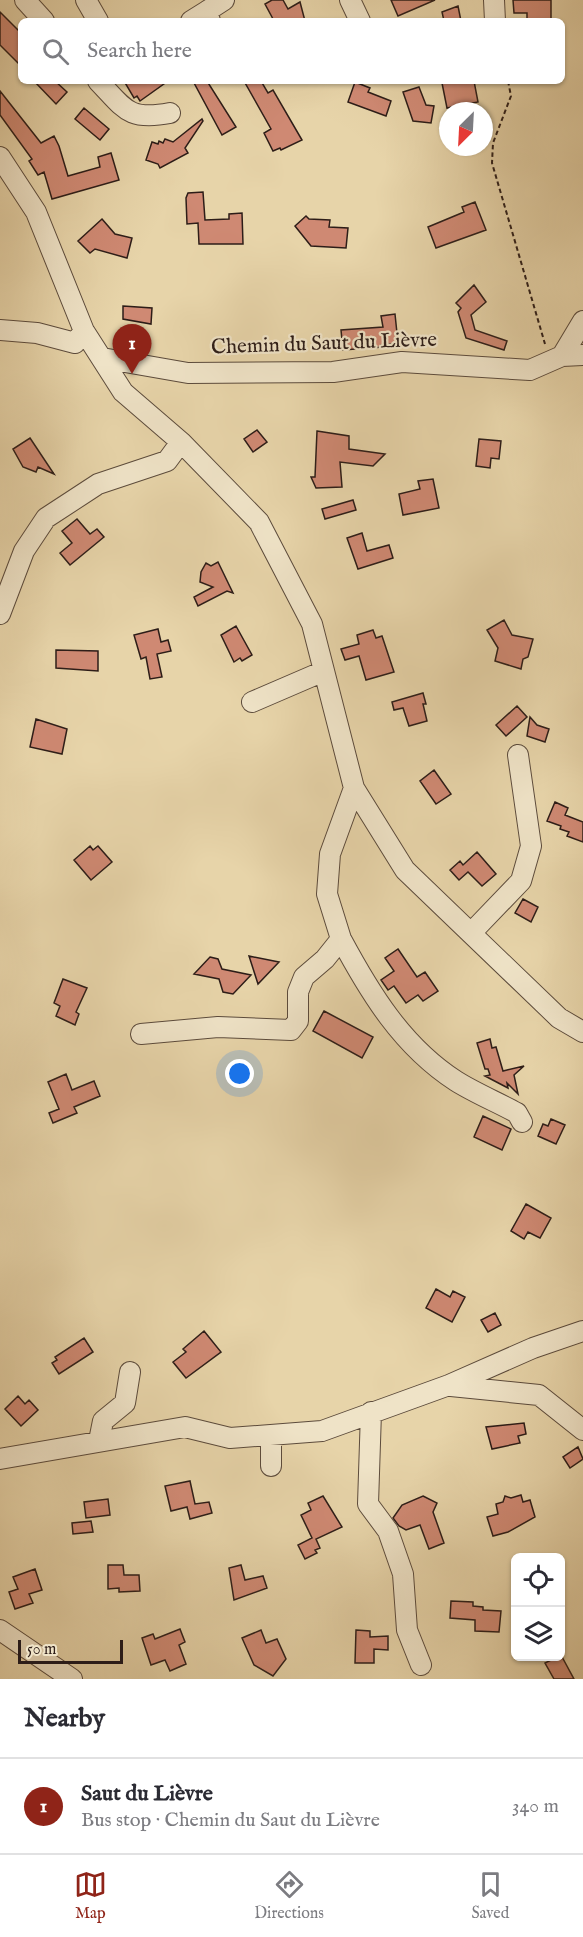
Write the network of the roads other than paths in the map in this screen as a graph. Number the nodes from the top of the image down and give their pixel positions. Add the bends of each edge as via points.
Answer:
1 (25, 0) edge
2 (86, 0) edge
3 (224, 0) edge
4 (350, 0) edge
5 (494, 0) edge
6 (41, 18) edge
7 (96, 18) edge
8 (202, 18) edge
9 (359, 18) edge
10 (495, 18) edge
11 (101, 84) edge
12 (170, 113) dead end
13 (0, 158) edge
14 (583, 321) edge
15 (0, 330) edge
16 (84, 331) junction
17 (583, 355) edge
18 (102, 358) junction
19 (556, 358) junction
20 (181, 442) junction
21 (0, 614) edge
22 (324, 670) junction
23 (252, 702) dead end
24 (518, 755) dead end
25 (354, 788) junction
26 (471, 933) junction
27 (340, 939) junction
28 (583, 1032) edge
29 (141, 1034) dead end
30 (522, 1122) dead end
31 (583, 1331) edge
32 (130, 1372) dead end
33 (449, 1385) junction
34 (371, 1412) junction
35 (583, 1430) edge
36 (271, 1435) junction
37 (99, 1441) junction
38 (0, 1459) edge
39 (271, 1466) dead end
40 (0, 1630) edge
41 (421, 1665) dead end
42 (72, 1679) edge

1 - 6 street
2 - 7 street
3 - 8 street
4 - 9 street
5 - 10 street
11 - 12 street via 125,109 145,118
13 - 16 street via 36,212
14 - 19 street
15 - 16 street via 38,333 75,343
16 - 18 street
17 - 19 street, Chemin du Saut du Lièvre
18 - 19 street, Chemin du Saut du Lièvre via 188,373 333,372 402,362 530,370
18 - 20 street via 123,392
20 - 21 street via 167,461 98,484 46,518 24,551
20 - 22 street via 259,522 312,624
22 - 23 street
22 - 25 street
24 - 26 street via 531,846 521,881
25 - 26 street via 405,870
25 - 27 street via 330,854 327,894
26 - 28 street via 560,1018
27 - 29 street via 304,977 298,992 298,1021 291,1030 219,1027
27 - 30 street via 390,1021 422,1054 455,1081 517,1113
31 - 33 street
32 - 37 street via 125,1403 104,1421
33 - 34 street
33 - 35 street via 539,1395
34 - 36 street via 322,1431
34 - 41 street via 368,1504 388,1531 403,1574 407,1630
36 - 37 street via 230,1438 185,1427
36 - 39 street
37 - 38 street
40 - 42 street

